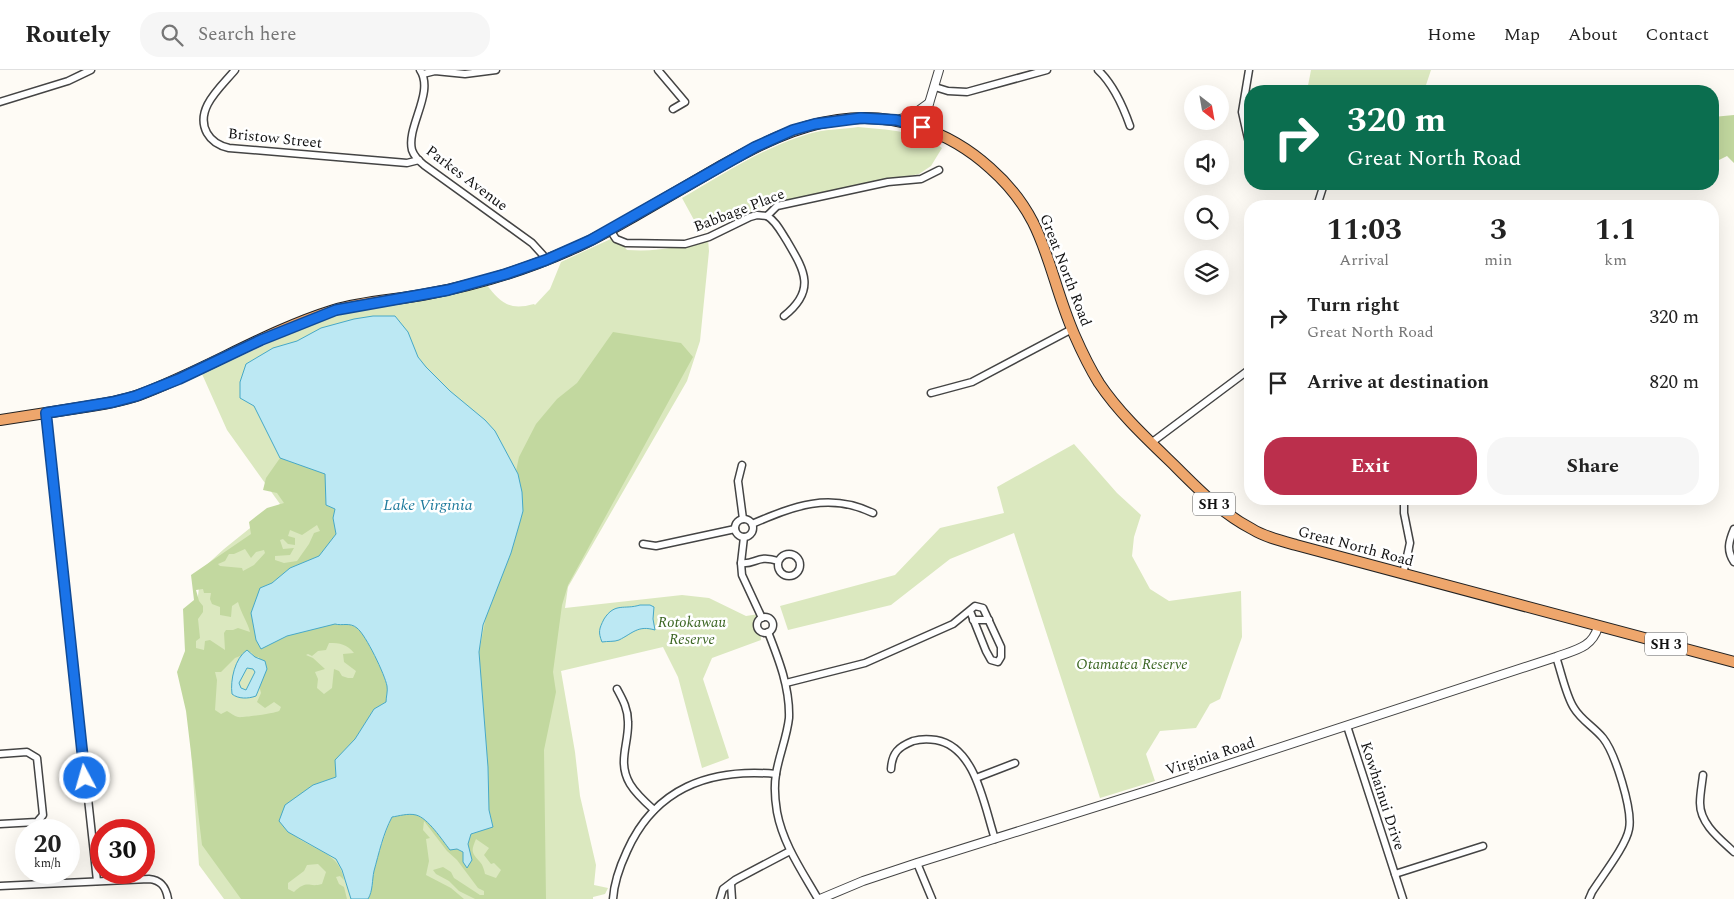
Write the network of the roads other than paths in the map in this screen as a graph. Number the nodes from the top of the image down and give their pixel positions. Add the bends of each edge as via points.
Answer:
1 (91, 70) edge
2 (235, 70) edge
3 (496, 70) edge
4 (658, 70) edge
5 (939, 70) edge
6 (1047, 70) edge
7 (1098, 70) edge
8 (1249, 70) edge
9 (421, 72) edge
10 (1246, 85) edge
11 (934, 87) junction
12 (1244, 100) edge
13 (0, 102) edge
14 (930, 102) junction
15 (673, 109) dead end
16 (896, 120) junction
17 (1244, 121) edge
18 (1130, 126) dead end
19 (922, 127) junction
20 (419, 160) junction
21 (939, 170) dead end
22 (768, 216) junction
23 (610, 230) junction
24 (546, 260) junction
25 (784, 316) dead end
26 (1072, 329) junction
27 (1244, 374) edge
28 (931, 393) dead end
29 (46, 413) junction
30 (0, 420) edge
31 (1151, 443) junction
32 (742, 465) dead end
33 (1404, 505) edge
34 (873, 513) dead end
35 (743, 519) junction
36 (752, 524) junction
37 (735, 529) junction
38 (1734, 529) edge
39 (744, 537) junction
40 (643, 544) dead end
41 (778, 562) dead end
42 (1734, 562) edge
43 (741, 563) junction
44 (1403, 574) junction
45 (970, 611) junction
46 (762, 618) junction
47 (974, 620) junction
48 (989, 620) junction
49 (1598, 627) junction
50 (768, 632) junction
51 (1556, 657) junction
52 (1734, 662) edge
53 (786, 683) junction
54 (617, 689) dead end
55 (1347, 726) junction
56 (0, 754) edge
57 (1015, 762) dead end
58 (891, 769) dead end
59 (776, 774) junction
60 (1703, 775) dead end
61 (976, 778) junction
62 (654, 810) junction
63 (90, 819) edge
64 (0, 824) edge
65 (995, 839) junction
66 (1483, 846) dead end
67 (790, 850) junction
68 (1734, 852) edge
69 (917, 863) junction
70 (1395, 874) junction
71 (155, 879) edge
72 (90, 881) edge
73 (731, 884) junction
74 (0, 886) edge
75 (168, 899) edge
76 (613, 899) edge
77 (720, 899) edge
78 (732, 899) edge
79 (819, 899) edge
80 (932, 899) edge
81 (1403, 899) edge
82 (1589, 899) edge

1 - 13 street via 63,83
2 - 20 street, Bristow Street via 210,100 204,114 205,128 216,144 229,148 407,163
3 - 9 street via 466,74 434,70
4 - 15 street via 685,102
5 - 11 street
6 - 11 street via 967,92
7 - 18 street via 1124,106
8 - 10 street
9 - 20 street, Parkes Avenue via 424,87 412,145 412,151
11 - 14 street
12 - 17 street
14 - 16 street via 911,116
14 - 19 street
16 - 19 highway, Great North Road / SH 3
16 - 23 highway, Great North Road / SH 3 via 853,118 793,130 755,147
19 - 26 highway, Great North Road / SH 3 via 958,143 977,156 1018,197 1045,246
20 - 24 street, Parkes Avenue via 532,243
21 - 22 street, Babbage Place via 921,178 777,206
22 - 23 street, Babbage Place via 750,217 709,237 685,244 626,243 616,239
22 - 25 street via 778,226 805,274 803,292
23 - 24 highway, Great North Road / SH 3
24 - 29 highway, Great North Road / SH 3 via 448,290 336,310 136,396
26 - 28 street via 972,382
26 - 31 highway, Great North Road / SH 3 via 1101,385
27 - 31 street
29 - 30 highway, Great North Road / SH 3
29 - 63 street
31 - 44 highway, Great North Road / SH 3 via 1217,506 1255,531
32 - 35 street via 738,481
33 - 44 street via 1410,543
34 - 36 street via 853,504 814,502
35 - 36 street
35 - 37 street via 737,522
36 - 39 street via 751,533
37 - 39 street via 739,536
37 - 40 street via 656,546
38 - 42 street via 1729,544
39 - 43 street
41 - 43 street via 761,558
43 - 46 street via 744,581
44 - 49 highway, Great North Road / SH 3
45 - 47 street
45 - 48 street via 975,606 983,608
45 - 53 street via 953,624 865,663
46 - 50 street via 757,624 758,629 762,633
46 - 50 street via 768,617 772,621 772,629
47 - 48 street
47 - 48 street via 991,660 998,662 1002,657 1001,647
49 - 51 street, Virginia Road via 1591,642
49 - 52 highway, Great North Road / SH 3
50 - 53 street
51 - 55 street, Virginia Road
51 - 82 street via 1573,707 1610,750 1630,818 1623,842
53 - 59 street via 786,739
54 - 62 street via 627,712 625,774 636,792
55 - 65 street, Virginia Road
55 - 70 street, Kowhainui Drive
56 - 64 street via 27,752 37,758 43,815 37,822
57 - 61 street
58 - 61 street via 892,758 898,750 918,740 930,739 942,741 958,750 970,764
59 - 62 street via 738,772 710,778 679,791
59 - 67 street via 777,812
60 - 68 street via 1702,815 1709,827
61 - 65 street
62 - 76 street via 636,832 624,857
65 - 69 street, Virginia Road
66 - 70 street, Kowhainui Drive
67 - 73 street
67 - 79 street
69 - 79 street, Virginia Road
69 - 80 street
70 - 81 street, Kowhainui Drive
71 - 75 street via 164,885
72 - 74 street
73 - 77 street via 723,889
73 - 78 street

